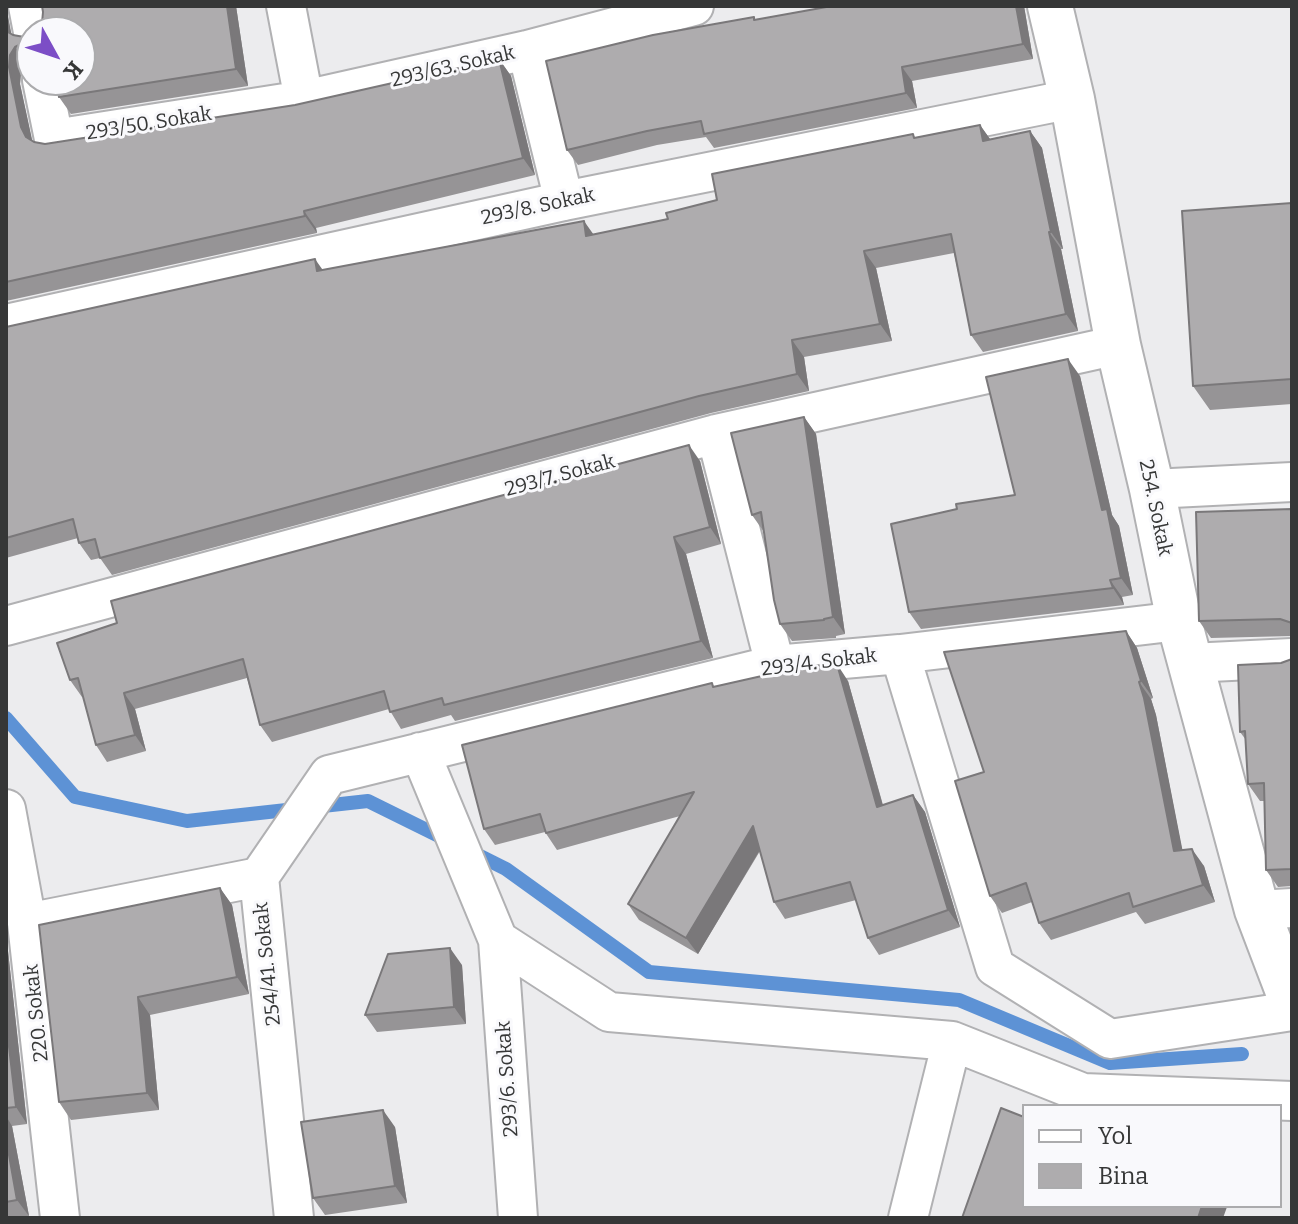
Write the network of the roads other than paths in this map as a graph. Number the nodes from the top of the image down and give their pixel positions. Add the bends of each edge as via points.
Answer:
1 (286, 6) edge
2 (694, 6) edge
3 (1050, 6) edge
4 (527, 50) junction
5 (45, 96) edge
6 (1072, 99) junction
7 (304, 100) junction
8 (564, 201) junction
9 (6, 324) edge
10 (1118, 345) junction
11 (716, 434) junction
12 (1292, 482) edge
13 (1152, 489) junction
14 (1179, 621) junction
15 (6, 626) edge
16 (900, 654) junction
17 (1292, 658) edge
18 (1190, 663) junction
19 (775, 665) junction
20 (420, 752) junction
21 (6, 809) edge
22 (259, 877) junction
23 (1275, 909) edge
24 (27, 923) junction
25 (498, 940) junction
26 (1292, 1002) edge
27 (1292, 1011) edge
28 (952, 1041) junction
29 (1292, 1101) edge
30 (60, 1218) edge
31 (294, 1218) edge
32 (518, 1218) edge
33 (908, 1218) edge

1 - 7 street
2 - 4 street, 293/63. Sokak
3 - 6 street, 254. Sokak
4 - 7 street, 293/63. Sokak
4 - 8 street
5 - 7 street, 293/50. Sokak via 54,139
6 - 8 street, 293/8. Sokak
6 - 10 street, 254. Sokak
8 - 9 street, 293/8. Sokak
10 - 11 street, 293/7. Sokak
10 - 13 street, 254. Sokak
11 - 15 street, 293/7. Sokak
11 - 19 street
12 - 13 street
13 - 14 street, 254. Sokak
14 - 16 street, 293/4. Sokak
14 - 18 street, 254. Sokak
16 - 19 street, 293/4. Sokak
16 - 27 street via 995,967 1110,1039
17 - 18 street
18 - 23 street, 254. Sokak
19 - 20 street, 293/4. Sokak
20 - 22 street, 254/41. Sokak via 329,775
20 - 25 street, 293/6. Sokak
21 - 24 street, 220. Sokak
22 - 24 street
22 - 31 street, 254/41. Sokak
23 - 26 street, 254. Sokak
24 - 30 street, 220. Sokak
25 - 28 street via 609,1012
25 - 32 street, 293/6. Sokak
28 - 29 street via 1083,1093
28 - 33 street

